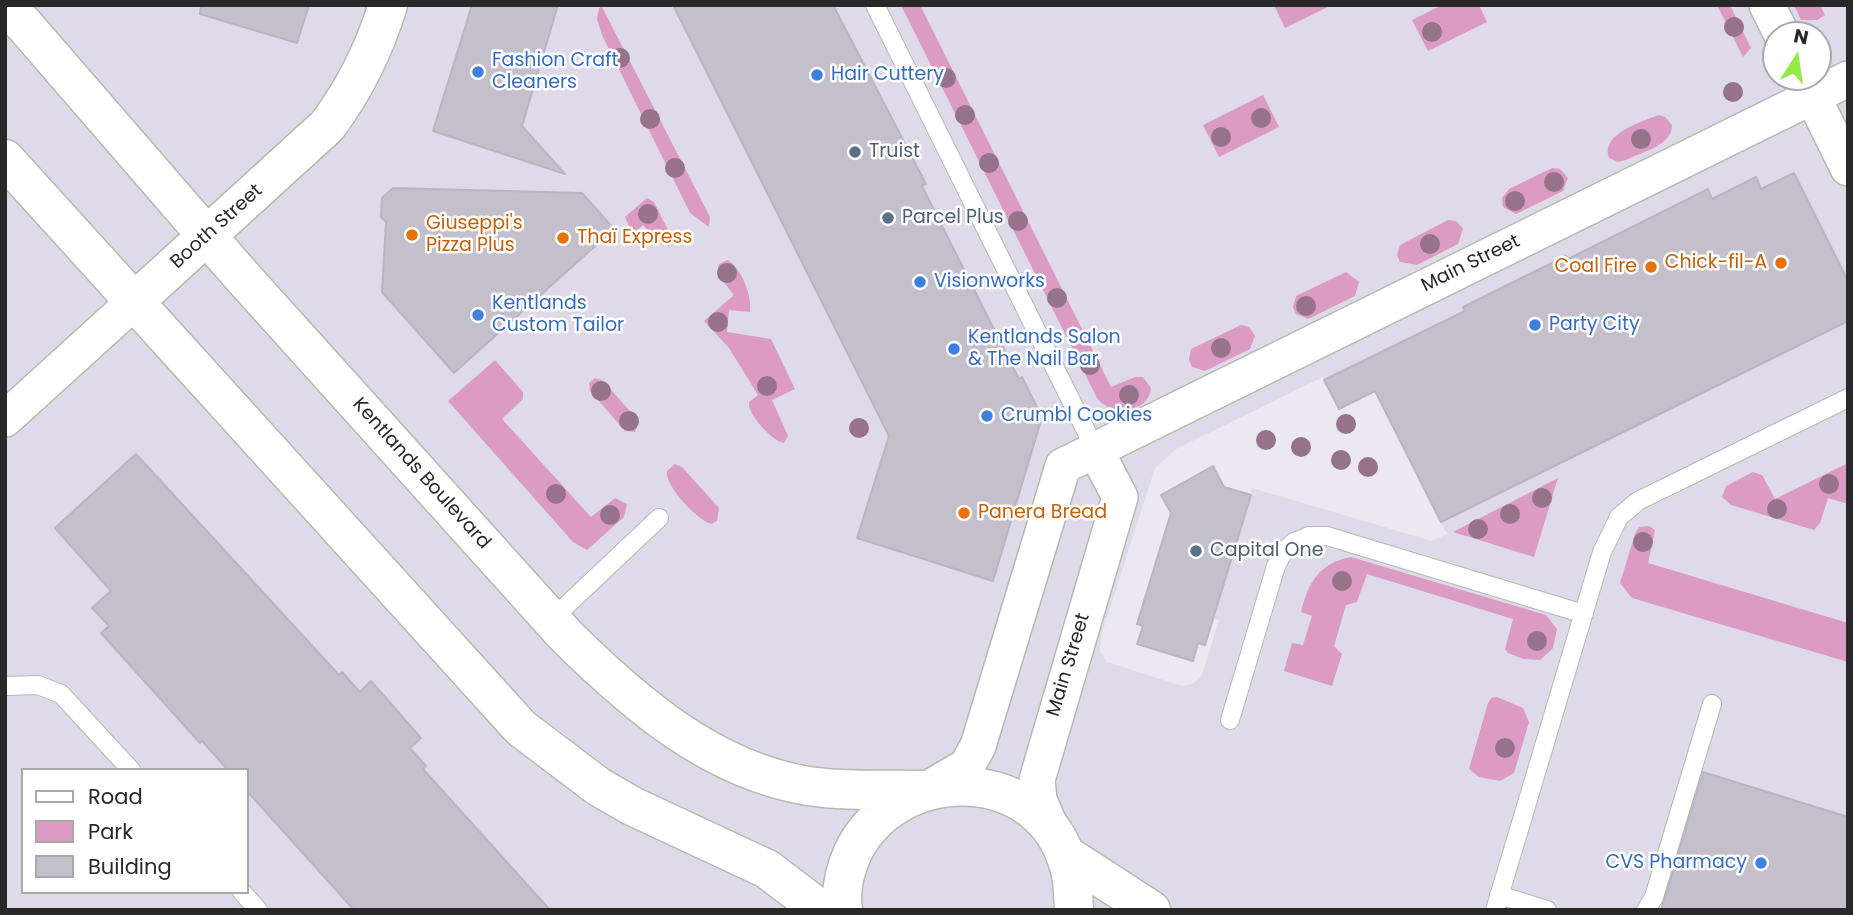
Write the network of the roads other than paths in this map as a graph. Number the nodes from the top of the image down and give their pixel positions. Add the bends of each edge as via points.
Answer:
1 (7, 5) edge
2 (388, 5) edge
3 (875, 5) edge
4 (1767, 5) edge
5 (1775, 21) edge
6 (1800, 91) edge
7 (1810, 91) edge
8 (5, 159) edge
9 (1848, 168) edge
10 (207, 236) junction
11 (134, 302) junction
12 (1848, 398) edge
13 (5, 419) edge
14 (1095, 449) junction
15 (659, 518) dead end
16 (1584, 614) junction
17 (551, 620) junction
18 (5, 686) edge
19 (1712, 704) dead end
20 (1230, 720) dead end
21 (129, 768) edge
22 (926, 790) junction
23 (1062, 850) junction
24 (244, 894) edge
25 (1497, 902) edge
26 (258, 910) edge
27 (821, 910) edge
28 (843, 910) edge
29 (1074, 910) edge
30 (1152, 910) edge
31 (1547, 910) edge
32 (1646, 910) edge

1 - 10 street, Kentlands Boulevard
2 - 10 street, Booth Street via 365,67 327,126
3 - 14 lane
4 - 5 street
6 - 14 street, Main Street
7 - 9 street
8 - 11 street
10 - 11 street, Booth Street
10 - 17 street, Kentlands Boulevard
11 - 13 street, Booth Street
11 - 27 street via 521,729 599,787 767,869
12 - 16 lane via 1627,508 1607,539
14 - 22 street, Main Street via 1063,466 978,746 967,766
14 - 23 street, Main Street via 1120,497 1037,780 1038,800
15 - 17 lane
16 - 20 lane via 1327,536 1309,536 1294,542 1276,566
16 - 25 lane
17 - 22 street, Kentlands Boulevard via 615,685 682,736 747,768 818,787
18 - 21 lane via 38,685 61,694
19 - 32 lane via 1654,897
22 - 23 street via 965,785 995,792 1026,807 1045,824
22 - 28 street via 897,802 859,840 843,883
23 - 29 street via 1073,883
23 - 30 street
24 - 26 lane
25 - 31 lane

